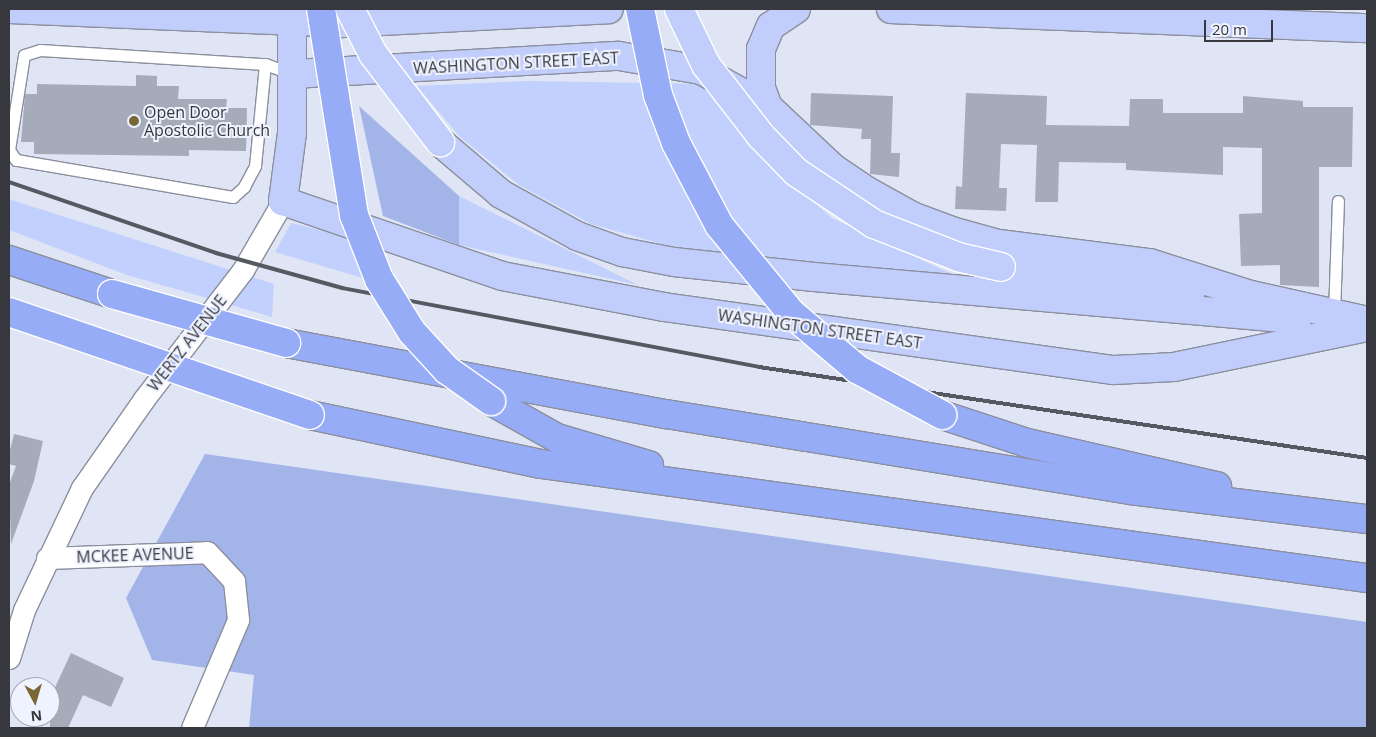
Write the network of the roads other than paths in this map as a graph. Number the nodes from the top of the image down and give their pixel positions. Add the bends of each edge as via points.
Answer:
1 (9, 9) edge
2 (321, 9) edge
3 (350, 9) edge
4 (609, 9) edge
5 (640, 9) edge
6 (679, 9) edge
7 (796, 9) edge
8 (890, 9) edge
9 (292, 14) edge
10 (1367, 28) edge
11 (265, 64) junction
12 (293, 74) junction
13 (768, 107) junction
14 (1338, 200) dead end
15 (283, 201) junction
16 (9, 260) edge
17 (1251, 295) junction
18 (9, 312) edge
19 (1367, 322) edge
20 (1334, 323) junction
21 (1367, 327) edge
22 (772, 496) junction
23 (1333, 514) junction
24 (1367, 519) edge
25 (47, 558) junction
26 (1367, 578) edge
27 (9, 658) edge
28 (192, 728) edge

1 - 9 main road
2 - 22 highway, bridge via 354,215 379,279 412,332 447,370 491,401 557,438
3 - 20 main road, bridge via 373,54 440,142 474,174 536,215 622,252 666,260 1230,316
4 - 9 main road via 344,23
5 - 23 highway, bridge via 658,94 676,143 719,225 791,312 857,369 942,415 1027,443
6 - 17 main road, bridge via 706,65 761,136 796,172 874,224 958,257 1001,267
7 - 13 main road via 772,26 761,50 761,88
8 - 10 main road
9 - 12 main road, WERTZ AVENUE
11 - 11 lane via 255,166 244,187 233,197 16,160 9,150 24,55 40,50
11 - 12 lane
12 - 13 main road, WASHINGTON STREET EAST via 619,56 701,70
12 - 15 main road, WERTZ AVENUE via 290,158
13 - 17 main road, WASHINGTON STREET EAST via 833,168 912,216 999,244 1150,262
14 - 20 lane
15 - 20 main road, WASHINGTON STREET EAST via 502,276 664,307 1114,370 1174,367
15 - 25 street, WERTZ AVENUE via 243,270 144,399 82,488
16 - 23 highway, bridge via 112,294 286,343 666,414 1130,490
17 - 20 main road, WASHINGTON STREET EAST
18 - 22 highway, bridge via 310,415 542,464
19 - 20 main road
20 - 21 main road, WASHINGTON STREET EAST
22 - 26 highway
23 - 24 highway
25 - 27 street, WERTZ AVENUE via 24,610
25 - 28 street, MCKEE AVENUE via 207,552 234,581 238,620

